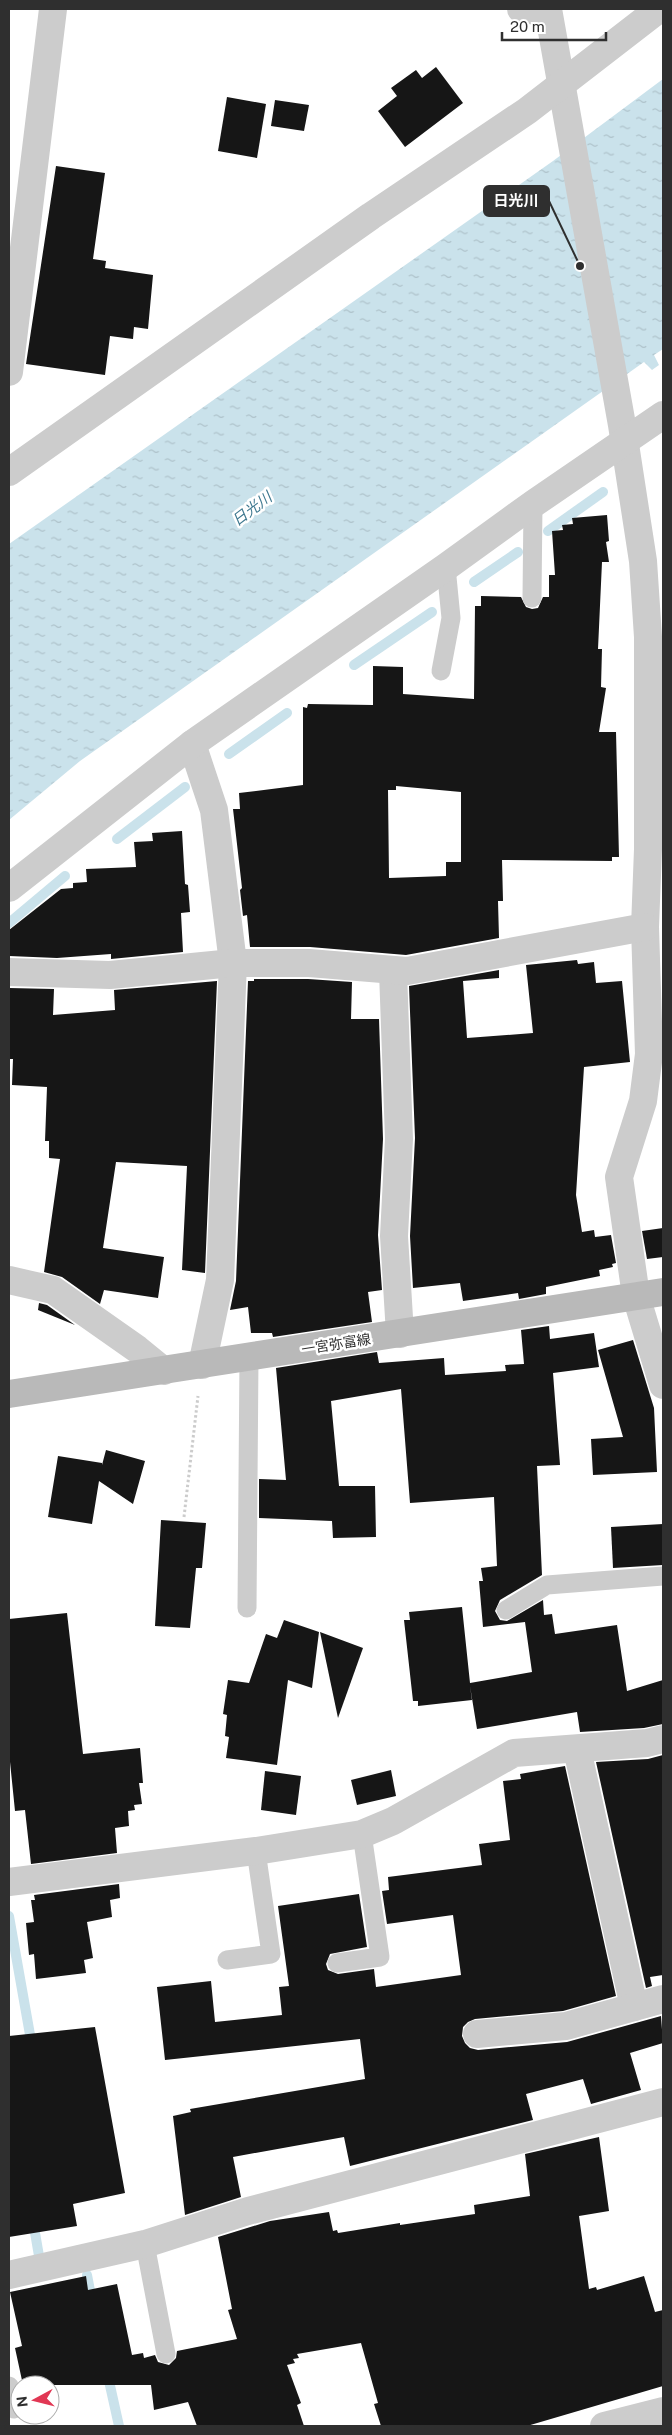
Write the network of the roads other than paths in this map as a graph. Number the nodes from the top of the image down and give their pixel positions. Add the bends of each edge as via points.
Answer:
1 (53, 9) edge
2 (521, 9) edge
3 (659, 9) edge
4 (548, 10) edge
5 (562, 90) junction
6 (9, 372) edge
7 (663, 415) edge
8 (623, 433) junction
9 (9, 472) edge
10 (533, 504) junction
11 (446, 567) junction
12 (532, 598) dead end
13 (441, 671) dead end
14 (655, 696) edge
15 (192, 744) junction
16 (656, 850) edge
17 (9, 888) edge
18 (645, 927) junction
19 (233, 963) junction
20 (393, 971) junction
21 (9, 972) edge
22 (9, 1280) edge
23 (663, 1292) edge
24 (636, 1296) junction
25 (400, 1334) junction
26 (249, 1357) junction
27 (202, 1365) junction
28 (164, 1371) junction
29 (663, 1385) edge
30 (9, 1394) edge
31 (663, 1576) edge
32 (246, 1608) dead end
33 (506, 1610) dead end
34 (663, 1739) edge
35 (576, 1749) junction
36 (362, 1834) junction
37 (256, 1851) junction
38 (9, 1882) edge
39 (227, 1960) dead end
40 (337, 1963) dead end
41 (663, 1999) edge
42 (634, 2007) junction
43 (477, 2034) dead end
44 (663, 2102) edge
45 (145, 2244) junction
46 (9, 2275) edge
47 (166, 2354) dead end
48 (663, 2411) edge
49 (604, 2426) edge

1 - 6 street
2 - 4 street
3 - 5 street
4 - 5 street
5 - 8 street
5 - 9 street via 371,216
7 - 8 street
8 - 10 street
8 - 14 street via 643,561
10 - 11 street
10 - 12 lane
11 - 13 lane via 451,618
11 - 15 street
14 - 16 street
15 - 17 street
15 - 19 street via 214,810
16 - 18 street
18 - 20 street via 407,972
18 - 24 street via 649,1054 643,1101 619,1176
19 - 20 street via 309,963
19 - 21 street via 110,975
19 - 27 street via 220,1280
20 - 25 street via 399,1139 394,1236
22 - 28 street via 53,1290
23 - 24 main road, 一宮弥富線
24 - 25 main road, 一宮弥富線
24 - 29 street
25 - 26 main road, 一宮弥富線
26 - 27 main road, 一宮弥富線
26 - 32 lane
27 - 28 main road, 一宮弥富線
28 - 30 main road, 一宮弥富線
31 - 33 lane via 547,1586
34 - 35 street
35 - 36 street via 514,1754 393,1821
35 - 42 street
36 - 37 street
36 - 40 lane via 380,1957
37 - 38 street
37 - 39 lane via 271,1954
41 - 42 street
42 - 43 street via 566,2026
44 - 45 street via 248,2211
45 - 46 street
45 - 47 lane
48 - 49 street

